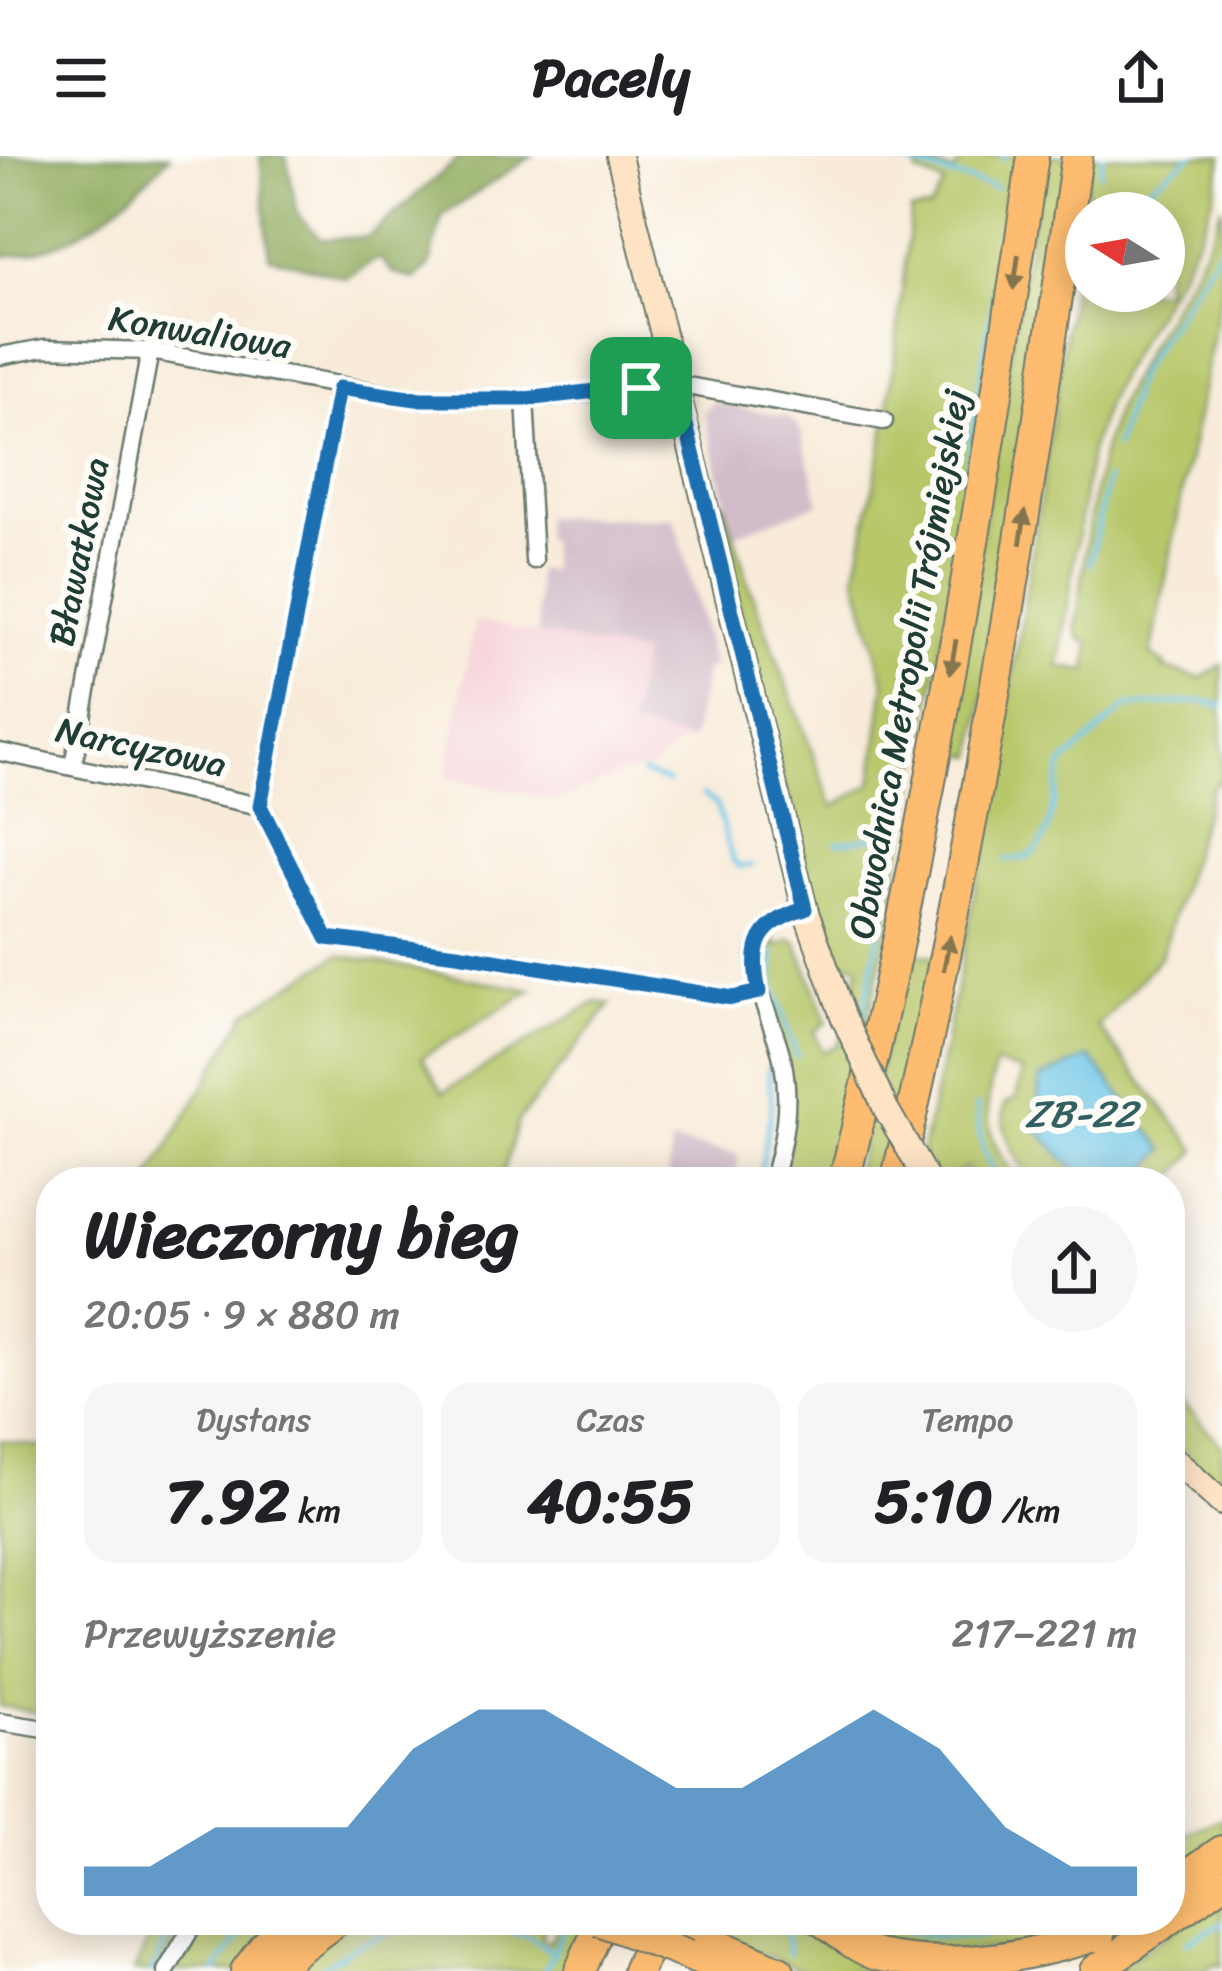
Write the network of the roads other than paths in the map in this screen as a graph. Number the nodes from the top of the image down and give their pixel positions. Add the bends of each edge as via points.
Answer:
1 (620, 156) edge
2 (1033, 156) edge
3 (1077, 156) edge
4 (150, 351) junction
5 (0, 356) edge
6 (676, 384) junction
7 (339, 388) junction
8 (525, 399) junction
9 (884, 421) dead end
10 (534, 560) dead end
11 (0, 752) edge
12 (73, 766) junction
13 (260, 806) junction
14 (805, 909) junction
15 (759, 992) junction
16 (775, 1167) edge
17 (848, 1167) edge
18 (899, 1167) edge
19 (919, 1167) edge
20 (1185, 1470) edge
21 (1222, 1503) edge
22 (0, 1722) edge
23 (36, 1728) edge
24 (1222, 1851) edge
25 (1185, 1877) edge
26 (1222, 1883) edge
27 (1185, 1909) edge
28 (187, 1935) edge
29 (278, 1935) edge
30 (317, 1935) edge
31 (595, 1935) edge
32 (654, 1935) edge
33 (658, 1935) edge
34 (680, 1935) edge
35 (844, 1935) edge
36 (1090, 1935) edge
37 (1100, 1935) edge
38 (1147, 1935) edge
39 (692, 1944) junction
40 (166, 1971) edge
41 (246, 1971) edge
42 (277, 1971) edge
43 (580, 1971) edge
44 (638, 1971) edge
45 (726, 1971) edge
46 (779, 1971) edge
47 (1046, 1971) edge
48 (1095, 1971) edge

1 - 6 main road
2 -> 17 highway, Obwodnica Metropolii Trójmiejskiej via 937,749
18 -> 3 highway via 985,758
4 - 5 street, Konwaliowa via 44,348
4 - 7 street, Konwaliowa
4 - 12 street, Bławatkowa
6 - 8 street, Konwaliowa
6 - 9 street, Konwaliowa
6 - 14 main road
7 - 8 street, Konwaliowa via 416,399
7 - 13 street
8 - 10 street
11 - 12 street, Narcyzowa
12 - 13 street, Narcyzowa
13 - 15 street, Narcyzowa via 327,938 732,998
14 - 15 street via 766,928 755,948
14 - 19 main road, bridge via 843,1016
15 - 16 street via 788,1099
20 - 21 main road
22 - 23 street
24 - 25 highway
26 - 27 highway
28 - 40 street
29 - 41 highway
30 - 42 highway
31 - 43 highway
32 - 44 highway
33 - 39 highway, bridge
34 - 39 highway
35 - 36 highway via 873,1954 958,1971
37 - 47 highway
38 - 48 highway
39 - 45 highway
39 - 46 highway

